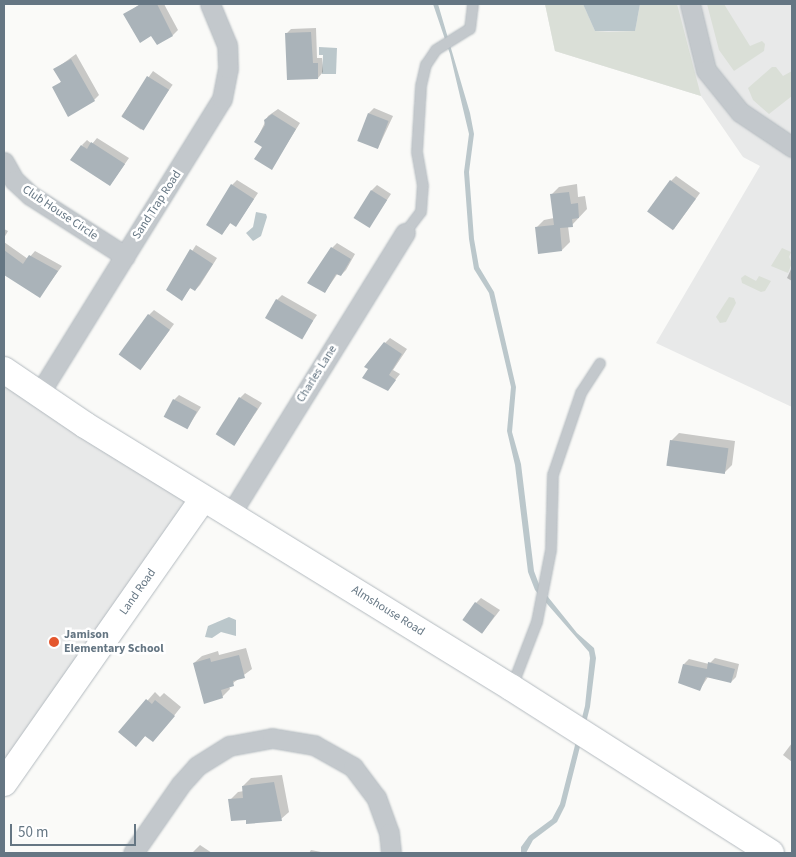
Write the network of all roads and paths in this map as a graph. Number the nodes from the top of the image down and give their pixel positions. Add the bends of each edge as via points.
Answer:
1 (210, 4) edge
2 (473, 4) edge
3 (690, 4) edge
4 (792, 147) edge
5 (4, 162) edge
6 (405, 233) joint
7 (125, 256) junction
8 (600, 364) dead end
9 (4, 370) edge
10 (39, 394) junction
11 (203, 499) junction
12 (230, 515) junction
13 (512, 688) junction
14 (4, 783) edge
15 (133, 853) edge
16 (391, 853) edge
17 (771, 853) edge

1 - 7 street, Sand Trap Road via 227,45 227,77 222,99
2 - 6 lane via 470,30 436,50 426,65 421,86 417,152 423,186 422,212
3 - 4 street via 706,70 740,112
5 - 7 street, Club House Circle via 14,180 30,195
6 - 12 street, Charles Lane
7 - 10 street, Sand Trap Road
8 - 13 lane via 581,393 553,475 551,550 545,584 537,622
9 - 10 main road, Almshouse Road
10 - 11 main road, Almshouse Road
11 - 12 main road, Almshouse Road
11 - 14 main road, Land Road
12 - 13 main road, Almshouse Road
13 - 17 main road, Almshouse Road
15 - 16 street via 197,766 229,746 272,738 314,745 353,767 376,797 389,833

